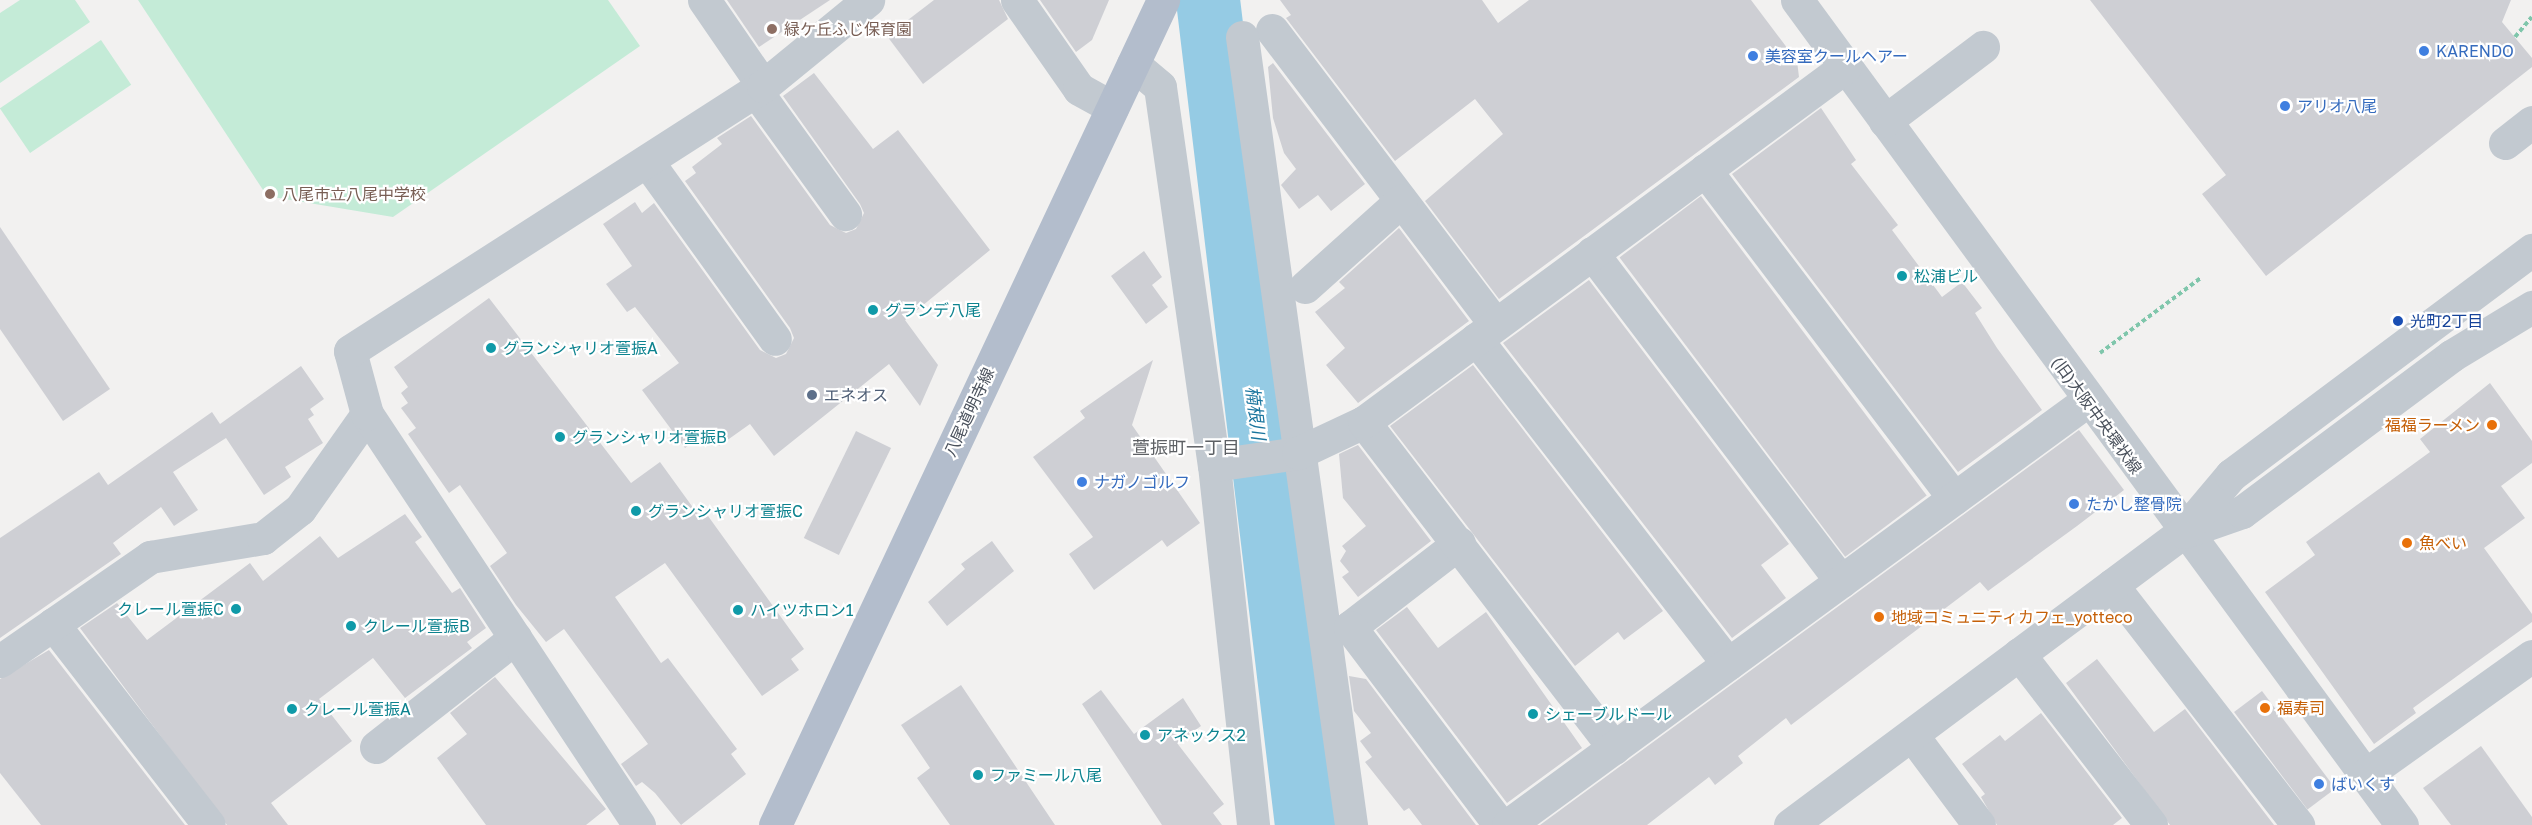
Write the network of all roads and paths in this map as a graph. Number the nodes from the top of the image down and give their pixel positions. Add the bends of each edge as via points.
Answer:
1 (704, 0) edge
2 (868, 0) edge
3 (1017, 0) edge
4 (1797, 0) edge
5 (1162, 3) edge
6 (2532, 17) edge
7 (2515, 37) dead end
8 (1983, 47) dead end
9 (1133, 64) junction
10 (1845, 67) junction
11 (760, 88) junction
12 (1112, 107) junction
13 (1885, 121) junction
14 (2532, 122) edge
15 (2505, 143) dead end
16 (647, 161) junction
17 (1705, 170) junction
18 (1401, 201) junction
19 (845, 214) dead end
20 (2532, 250) edge
21 (1592, 253) junction
22 (2202, 277) dead end
23 (1305, 287) dead end
24 (2532, 307) edge
25 (1486, 332) junction
26 (775, 339) dead end
27 (2100, 353) dead end
28 (2087, 401) junction
29 (367, 414) junction
30 (1364, 422) junction
31 (1298, 453) junction
32 (1214, 465) junction
33 (1954, 498) junction
34 (2183, 532) junction
35 (1459, 543) junction
36 (1841, 581) junction
37 (2112, 585) junction
38 (53, 624) junction
39 (515, 638) junction
40 (2019, 654) junction
41 (2532, 656) edge
42 (0, 661) edge
43 (1728, 664) junction
44 (1912, 735) junction
45 (376, 747) dead end
46 (1614, 748) junction
47 (2366, 776) junction
48 (209, 825) edge
49 (639, 825) edge
50 (775, 825) edge
51 (1253, 825) edge
52 (1351, 825) edge
53 (1500, 825) edge
54 (1508, 825) edge
55 (1790, 825) edge
56 (1979, 825) edge
57 (2151, 825) edge
58 (2298, 825) edge
59 (2402, 825) edge

1 - 11 street
2 - 11 street
3 - 12 street via 1078,89
4 - 10 street, (旧)大阪中央環状線
5 - 9 main road, 八尾道明寺線
6 - 7 path
8 - 13 street
9 - 12 main road, 八尾道明寺線
9 - 32 street via 1160,87
10 - 13 street, (旧)大阪中央環状線
10 - 17 street
11 - 16 street
11 - 19 street
12 - 50 main road, 八尾道明寺線
13 - 28 street, (旧)大阪中央環状線
14 - 15 street
16 - 26 street
16 - 29 street via 350,351
17 - 21 street
17 - 33 street
18 - 23 street
18 - 25 street
18 - 31 street via 1257,33
20 - 34 street via 2231,475
21 - 25 street
21 - 36 street
22 - 27 path
24 - 34 street via 2451,356 2242,512
25 - 30 street
25 - 43 street
28 - 33 street
28 - 34 street, (旧)大阪中央環状線
29 - 38 street via 300,509 263,538 150,557
29 - 39 street
30 - 31 street
30 - 35 street
31 - 32 street
31 - 52 street
32 - 51 street
33 - 36 street
34 - 37 street
34 - 47 street, (旧)大阪中央環状線
35 - 46 street
35 - 53 street via 1350,627
36 - 43 street
37 - 40 street
37 - 58 street
38 - 42 street
38 - 48 street
39 - 45 street
39 - 49 street
40 - 44 street
40 - 57 street
41 - 47 street
43 - 46 street
44 - 55 street
44 - 56 street
46 - 54 street
47 - 59 street, (旧)大阪中央環状線

